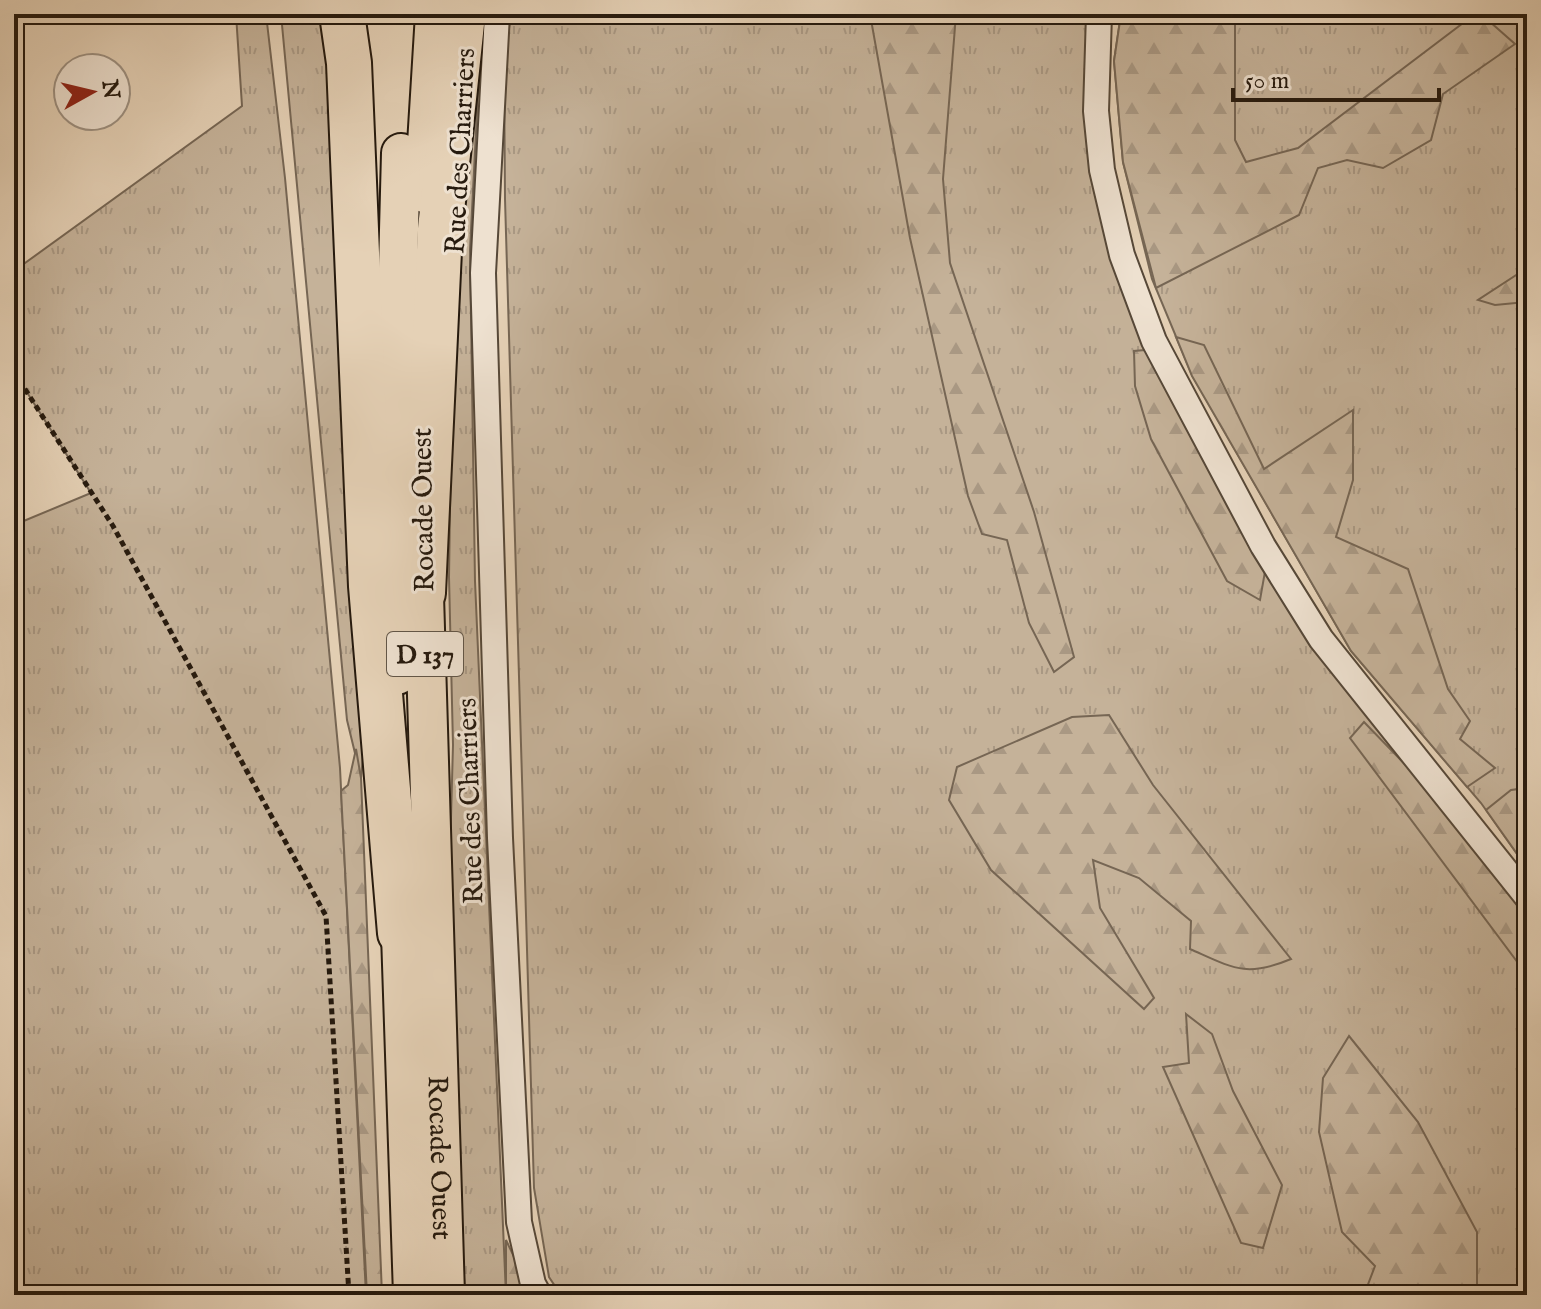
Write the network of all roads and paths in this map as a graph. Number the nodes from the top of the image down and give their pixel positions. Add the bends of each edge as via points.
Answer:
1 (342, 14) edge
2 (410, 14) edge
3 (435, 14) edge
4 (463, 14) edge
5 (497, 14) edge
6 (1099, 14) edge
7 (14, 372) edge
8 (423, 593) junction
9 (1527, 897) edge
10 (400, 933) junction
11 (349, 1295) edge
12 (413, 1295) edge
13 (445, 1295) edge
14 (539, 1295) edge

1 - 10 highway via 349,63 371,586
2 - 10 main road, Rocade Ouest / D 137 via 396,346
3 - 8 main road, Rocade Ouest / D 137 via 422,220
4 - 8 highway via 440,229
5 - 14 street, Rue des Charriers via 483,273 500,838 519,1222
6 - 9 street via 1096,111 1102,170 1122,255 1154,341 1263,546 1321,639
7 - 11 path via 113,526 326,916
8 - 13 main road, Rocade Ouest / D 137
10 - 12 main road, Rocade Ouest / D 137

